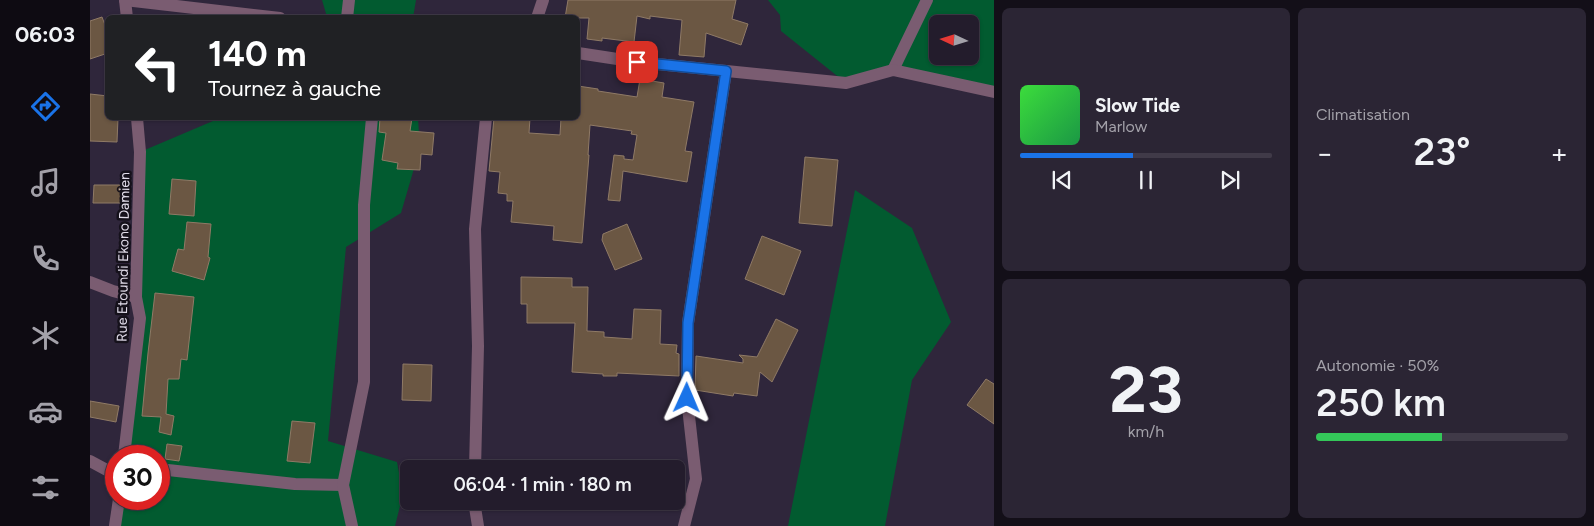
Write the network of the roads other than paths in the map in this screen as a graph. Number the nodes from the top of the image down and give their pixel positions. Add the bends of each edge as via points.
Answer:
1 (125, 0) edge
2 (349, 0) edge
3 (543, 0) edge
4 (926, 0) edge
5 (127, 15) edge
6 (254, 15) edge
7 (347, 15) edge
8 (538, 15) edge
9 (580, 53) edge
10 (893, 70) junction
11 (726, 71) junction
12 (994, 92) edge
13 (137, 120) edge
14 (372, 120) edge
15 (486, 120) edge
16 (90, 282) edge
17 (136, 297) junction
18 (125, 445) edge
19 (475, 460) edge
20 (90, 462) edge
21 (105, 470) edge
22 (170, 470) edge
23 (343, 485) junction
24 (117, 510) edge
25 (475, 510) edge
26 (115, 526) edge
27 (352, 526) edge
28 (478, 526) edge
29 (684, 526) edge

1 - 5 street
1 - 6 street
2 - 7 street
3 - 8 street
4 - 10 street
9 - 11 street
10 - 11 street via 846,83
10 - 12 street
11 - 29 street via 688,323 687,398 696,479
13 - 17 street, Rue Etoundi Ekono Damien via 140,152
14 - 23 street via 364,205 364,382
15 - 19 street via 475,229 478,346
16 - 17 street
17 - 18 street, Rue Etoundi Ekono Damien via 140,318
20 - 21 street
22 - 23 street via 294,484
23 - 27 street
24 - 26 street
25 - 28 street

